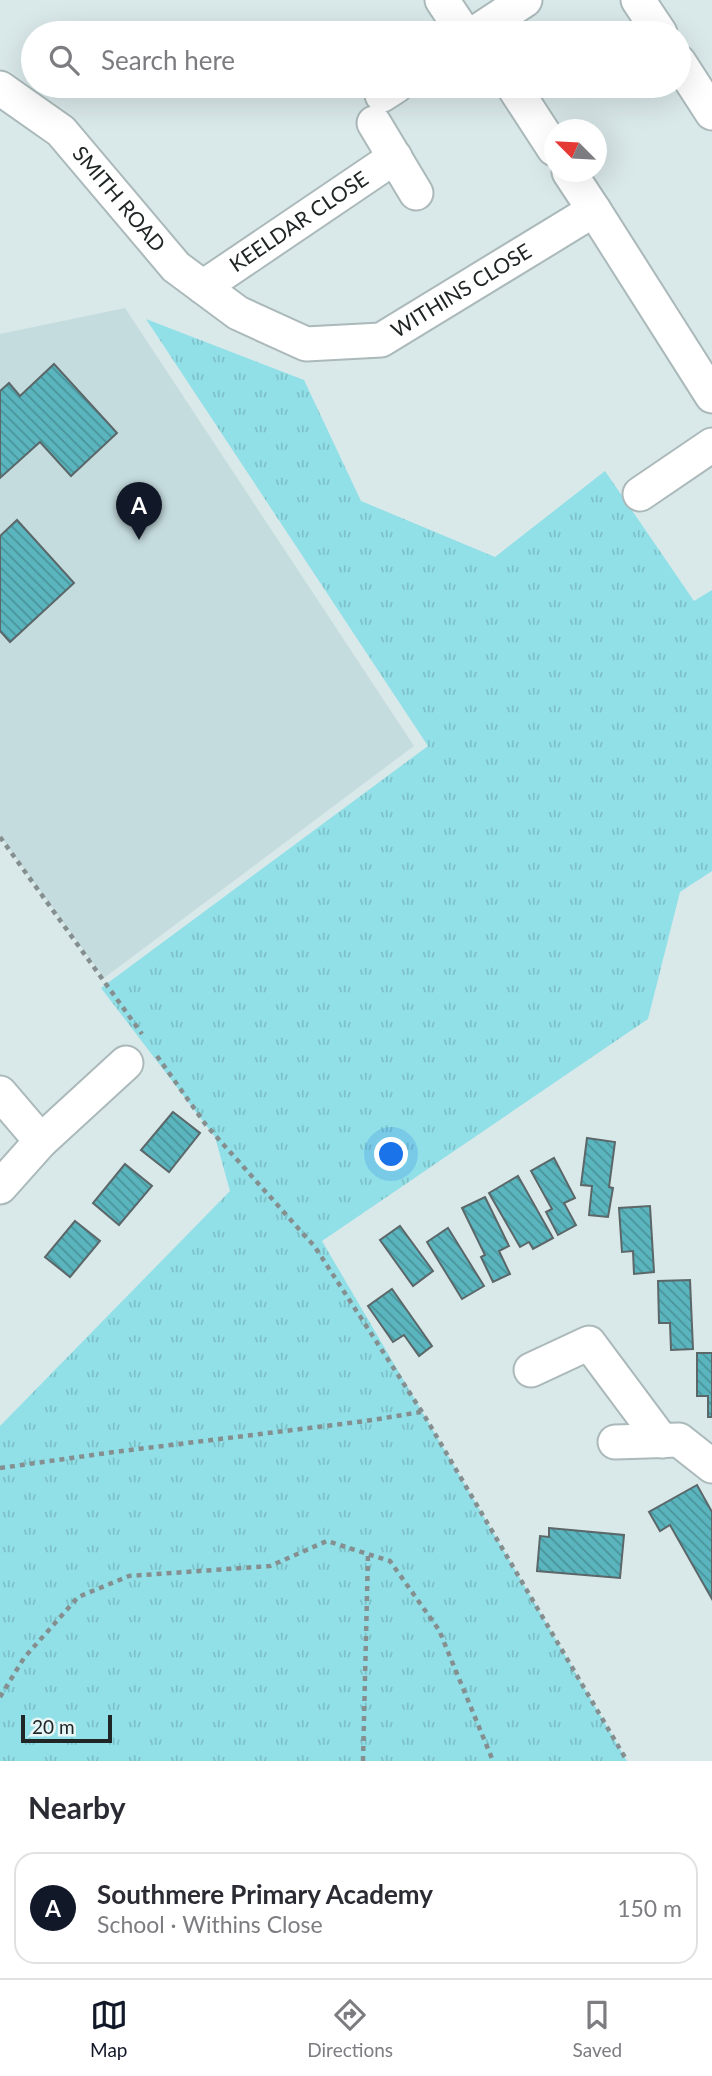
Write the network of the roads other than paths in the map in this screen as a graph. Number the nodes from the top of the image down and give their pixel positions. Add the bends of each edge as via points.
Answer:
1 (442, 0) edge
2 (526, 0) edge
3 (638, 0) edge
4 (456, 21) edge
5 (494, 21) edge
6 (652, 21) edge
7 (691, 81) edge
8 (0, 88) edge
9 (521, 98) edge
10 (384, 101) edge
11 (712, 113) edge
12 (544, 132) edge
13 (395, 157) junction
14 (576, 182) edge
15 (416, 193) dead end
16 (594, 210) junction
17 (203, 287) junction
18 (238, 313) joint
19 (712, 396) edge
20 (712, 446) edge
21 (640, 494) dead end
22 (126, 1063) dead end
23 (0, 1094) edge
24 (41, 1141) junction
25 (0, 1187) edge
26 (531, 1370) dead end
27 (662, 1441) junction
28 (615, 1442) dead end
29 (712, 1466) edge

1 - 4 street
2 - 5 street
3 - 6 street
7 - 11 street
8 - 17 street, SMITH ROAD via 61,131 176,267
9 - 12 street
10 - 13 street
13 - 15 street
13 - 17 street, KEELDAR CLOSE
14 - 16 street
16 - 18 street, WITHINS CLOSE via 381,340 306,344
16 - 19 street
17 - 18 street, SMITH ROAD
20 - 21 street
22 - 24 street
23 - 24 street
24 - 25 street
26 - 27 street via 589,1343
27 - 28 street
27 - 29 street via 679,1440

